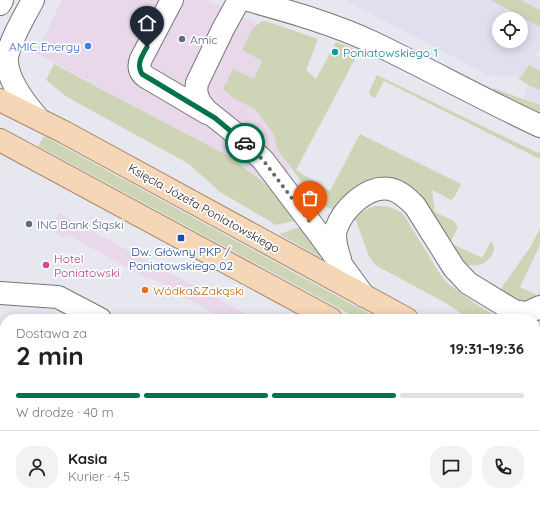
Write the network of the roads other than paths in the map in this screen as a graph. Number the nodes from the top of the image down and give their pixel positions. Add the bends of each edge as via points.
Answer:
1 (2, 0) edge
2 (33, 0) edge
3 (172, 0) edge
4 (240, 0) edge
5 (248, 0) edge
6 (0, 4) edge
7 (0, 70) edge
8 (22, 99) junction
9 (0, 100) edge
10 (37, 117) junction
11 (215, 118) junction
12 (540, 126) edge
13 (0, 140) edge
14 (342, 266) junction
15 (0, 293) edge
16 (364, 296) junction
17 (90, 314) edge
18 (322, 314) edge
19 (398, 314) edge
20 (523, 314) edge

1 - 6 street
2 - 8 street via 8,54 7,63
3 - 11 street via 141,59 139,70 146,77
4 - 11 street via 197,83 199,101
5 - 12 street via 318,20 374,43
7 - 8 street
8 - 10 street
9 - 10 main road, Księcia Józefa Poniatowskiego
10 - 16 main road, Księcia Józefa Poniatowskiego
11 - 14 street via 263,160
13 - 18 main road
14 - 16 street
14 - 20 street via 336,248 336,229 349,206 367,193 383,188 390,189 399,192 415,206 454,268 468,283
15 - 17 street via 58,297
16 - 19 main road, Księcia Józefa Poniatowskiego

